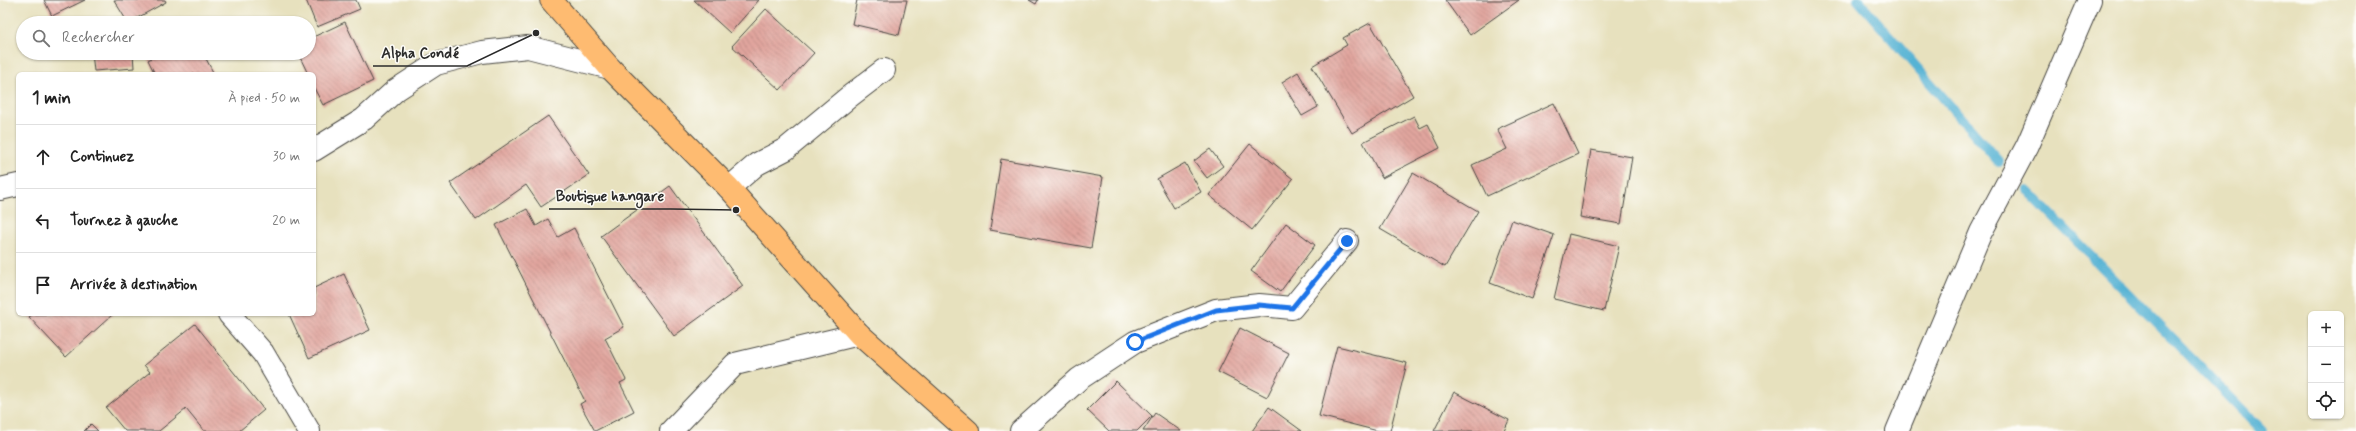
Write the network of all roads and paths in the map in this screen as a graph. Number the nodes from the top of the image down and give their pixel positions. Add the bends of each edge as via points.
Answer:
1 (551, 0) edge
2 (2090, 0) edge
3 (610, 68) junction
4 (884, 70) dead end
5 (316, 149) edge
6 (16, 185) edge
7 (728, 188) junction
8 (0, 189) edge
9 (1347, 241) dead end
10 (232, 316) edge
11 (859, 334) junction
12 (309, 431) edge
13 (671, 431) edge
14 (968, 431) edge
15 (1021, 431) edge
16 (1897, 431) edge

1 - 3 main road
2 - 16 street via 2027,146 1981,232
3 - 5 street via 528,47 482,52 436,64 396,90 364,119
3 - 7 main road
4 - 7 street via 786,149 757,164
6 - 8 street
7 - 11 main road
9 - 15 street via 1292,308 1259,305 1216,310 1135,342 1079,379
10 - 12 street via 263,353
11 - 13 street via 735,364
11 - 14 main road

